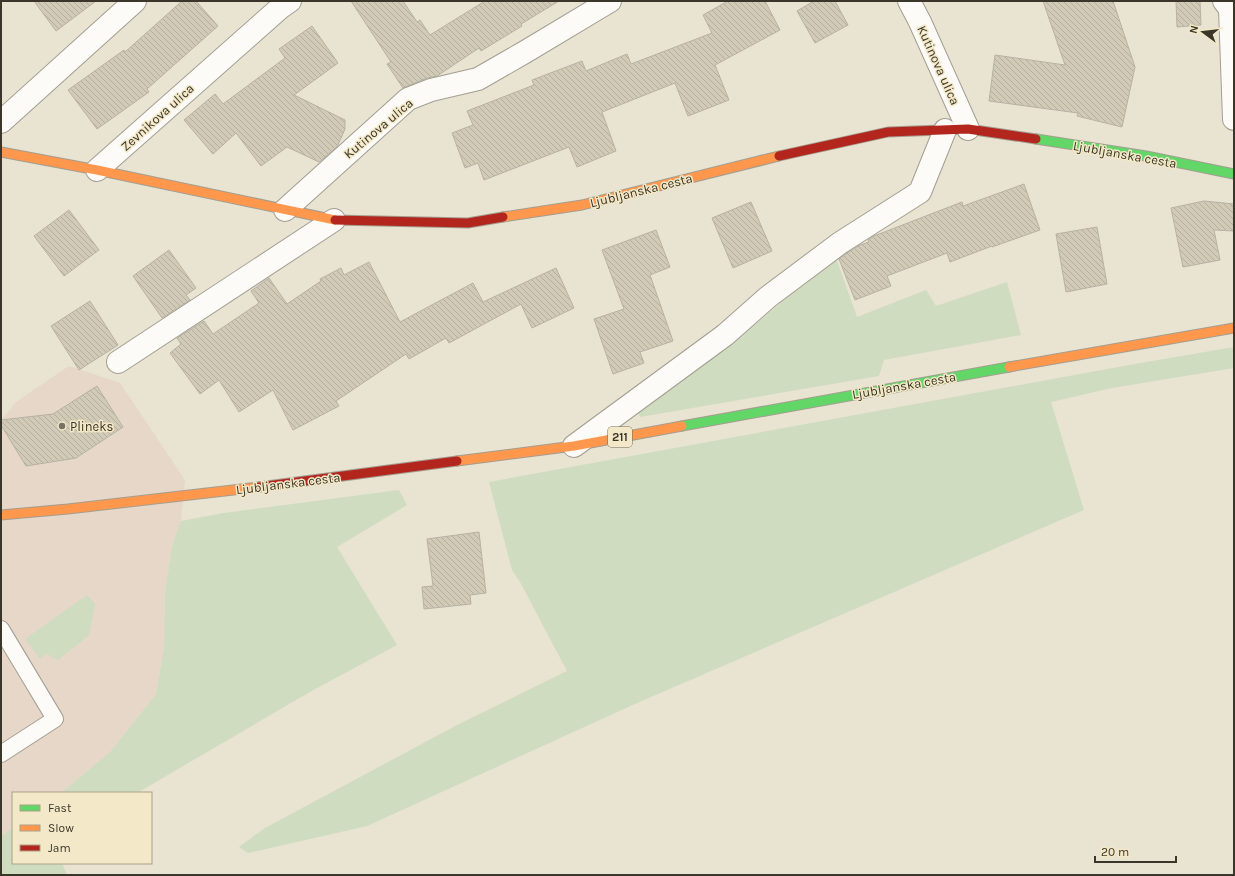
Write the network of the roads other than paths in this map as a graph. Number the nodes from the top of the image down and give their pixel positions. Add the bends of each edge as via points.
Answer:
1 (135, 1) edge
2 (290, 1) edge
3 (610, 1) edge
4 (909, 1) edge
5 (1224, 1) edge
6 (1234, 118) edge
7 (1, 122) edge
8 (945, 130) junction
9 (968, 130) junction
10 (1, 152) edge
11 (96, 170) junction
12 (1234, 174) edge
13 (285, 210) junction
14 (334, 220) junction
15 (1234, 328) edge
16 (118, 362) dead end
17 (574, 446) junction
18 (1, 515) edge
19 (1, 629) edge
20 (1, 754) edge

1 - 7 street
2 - 11 street, Zevnikova ulica
3 - 13 street, Kutinova ulica via 478,79 431,90 408,99
4 - 9 street, Kutinova ulica
5 - 6 street via 1230,9
8 - 9 street, Ljubljanska cesta
8 - 14 street, Ljubljanska cesta via 888,132 782,155 582,205 476,222
8 - 17 street, Ljubljanska cesta via 920,192 840,243 768,297 725,335
9 - 12 street, Ljubljanska cesta via 1146,156
10 - 11 street
11 - 13 street
13 - 14 street
14 - 16 street
15 - 17 street, Ljubljanska cesta / 211
17 - 18 street, Ljubljanska cesta / 211 via 293,483
19 - 20 lane via 54,719

